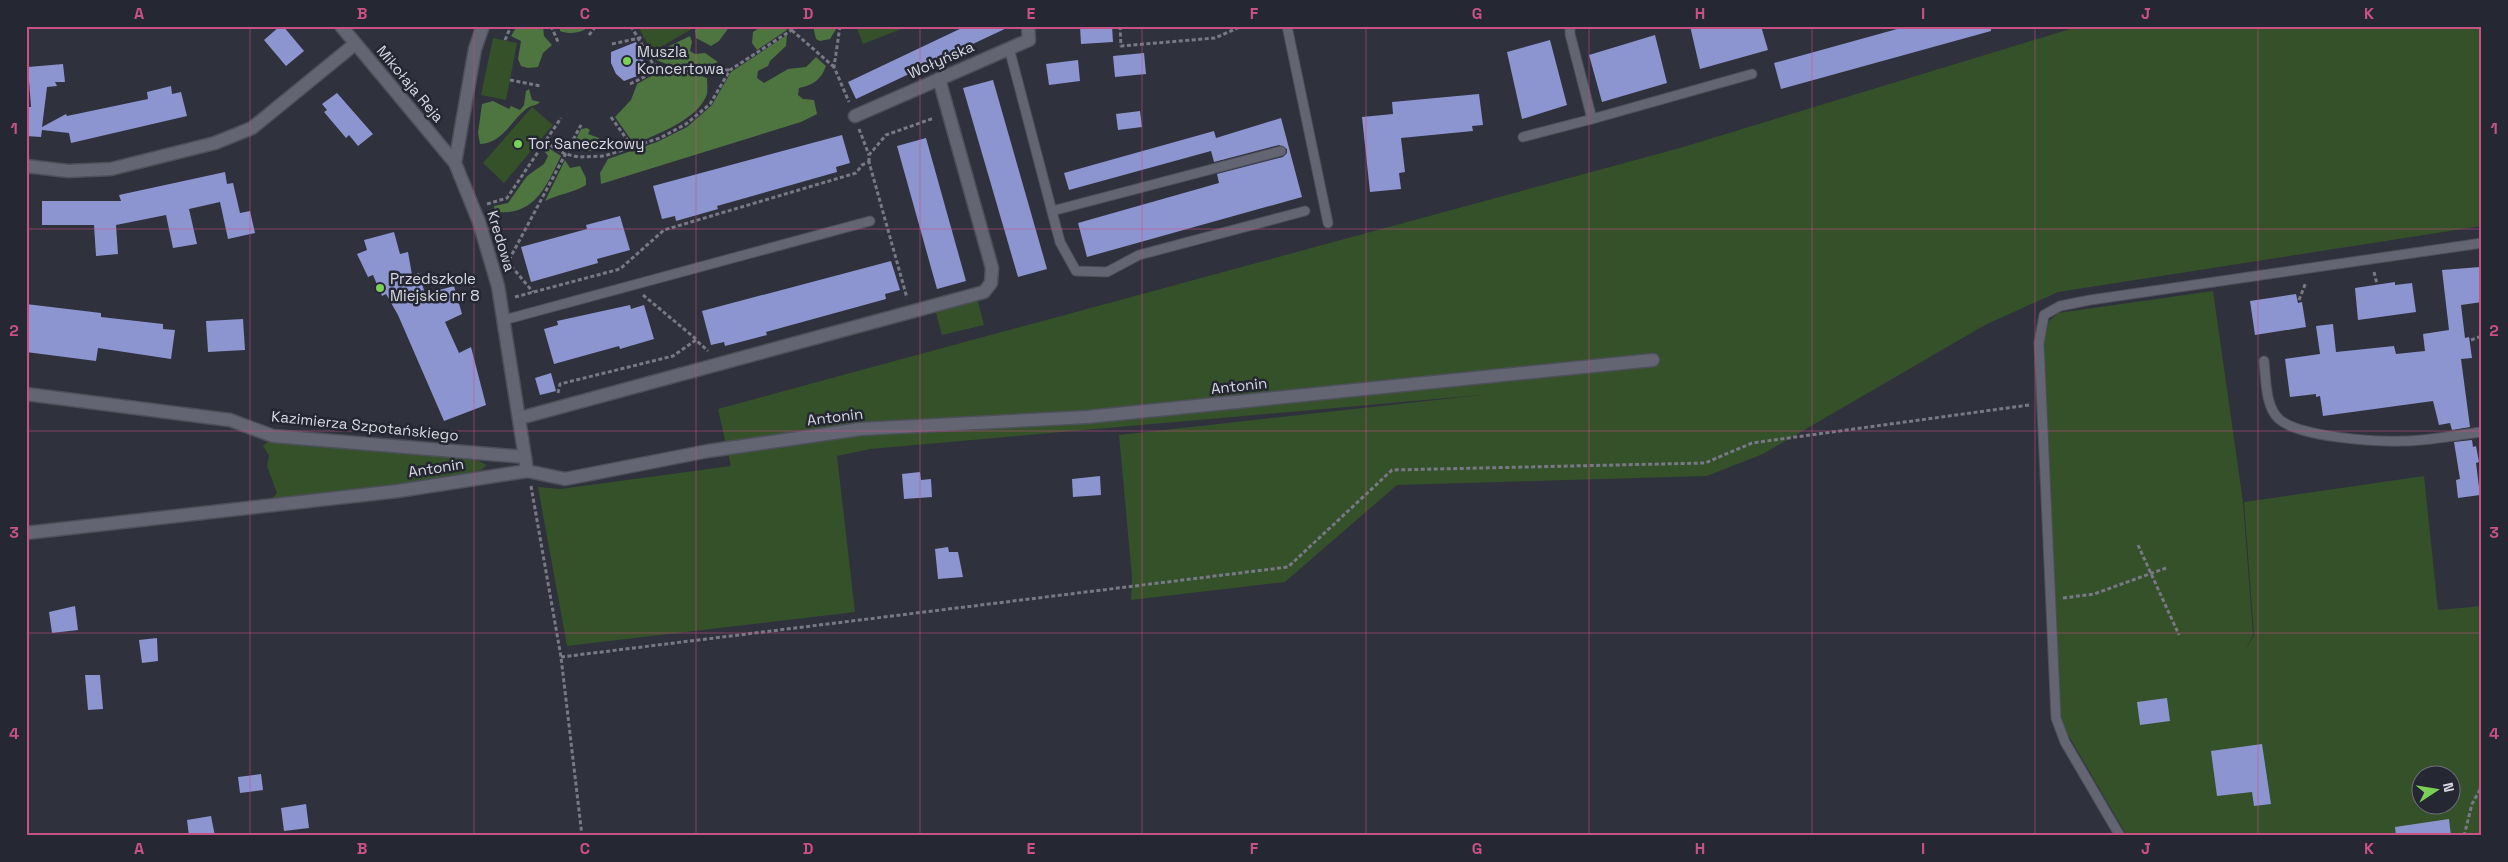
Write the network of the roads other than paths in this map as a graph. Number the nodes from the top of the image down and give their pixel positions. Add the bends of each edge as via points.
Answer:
1 (341, 26) edge
2 (483, 26) edge
3 (1028, 26) edge
4 (1288, 26) edge
5 (1570, 26) edge
6 (355, 44) junction
7 (1009, 48) junction
8 (1752, 74) dead end
9 (939, 79) junction
10 (855, 116) road end
11 (1592, 119) junction
12 (1523, 137) dead end
13 (1281, 150) dead end
14 (455, 163) junction
15 (26, 166) edge
16 (1052, 211) junction
17 (1305, 211) dead end
18 (870, 221) dead end
19 (1328, 223) dead end
20 (2482, 243) edge
21 (508, 319) junction
22 (1654, 360) dead end
23 (2264, 361) dead end
24 (26, 394) edge
25 (520, 418) junction
26 (2482, 432) edge
27 (525, 457) junction
28 (527, 471) junction
29 (26, 533) edge
30 (2120, 836) edge

1 - 6 street, Mikołaja Reja
2 - 14 street via 475,49
3 - 7 street, Wołyńska via 1029,40
4 - 19 lane
5 - 11 lane
6 - 14 street, Mikołaja Reja
6 - 15 street via 252,128 215,142 111,168 68,172
7 - 9 street, Wołyńska
7 - 16 lane
8 - 11 lane
9 - 10 street, Wołyńska
9 - 25 street via 992,268 991,283 984,292
11 - 12 lane
13 - 16 lane
14 - 21 street, Kredowa via 479,222
16 - 17 lane via 1060,242 1076,271 1107,272 1139,255
18 - 21 lane
20 - 30 lane via 2060,306 2044,315 2040,330 2042,403 2056,718 2065,742
21 - 25 street, Kredowa
22 - 28 street, Antonin via 1088,417 861,429 708,451 566,478
23 - 26 lane via 2270,402 2278,419 2297,429 2318,434 2401,441
24 - 27 street, Kazimierza Szpotańskiego via 230,420 273,436
25 - 27 street, Kredowa
27 - 28 street, Kredowa
28 - 29 street, Antonin via 398,490

